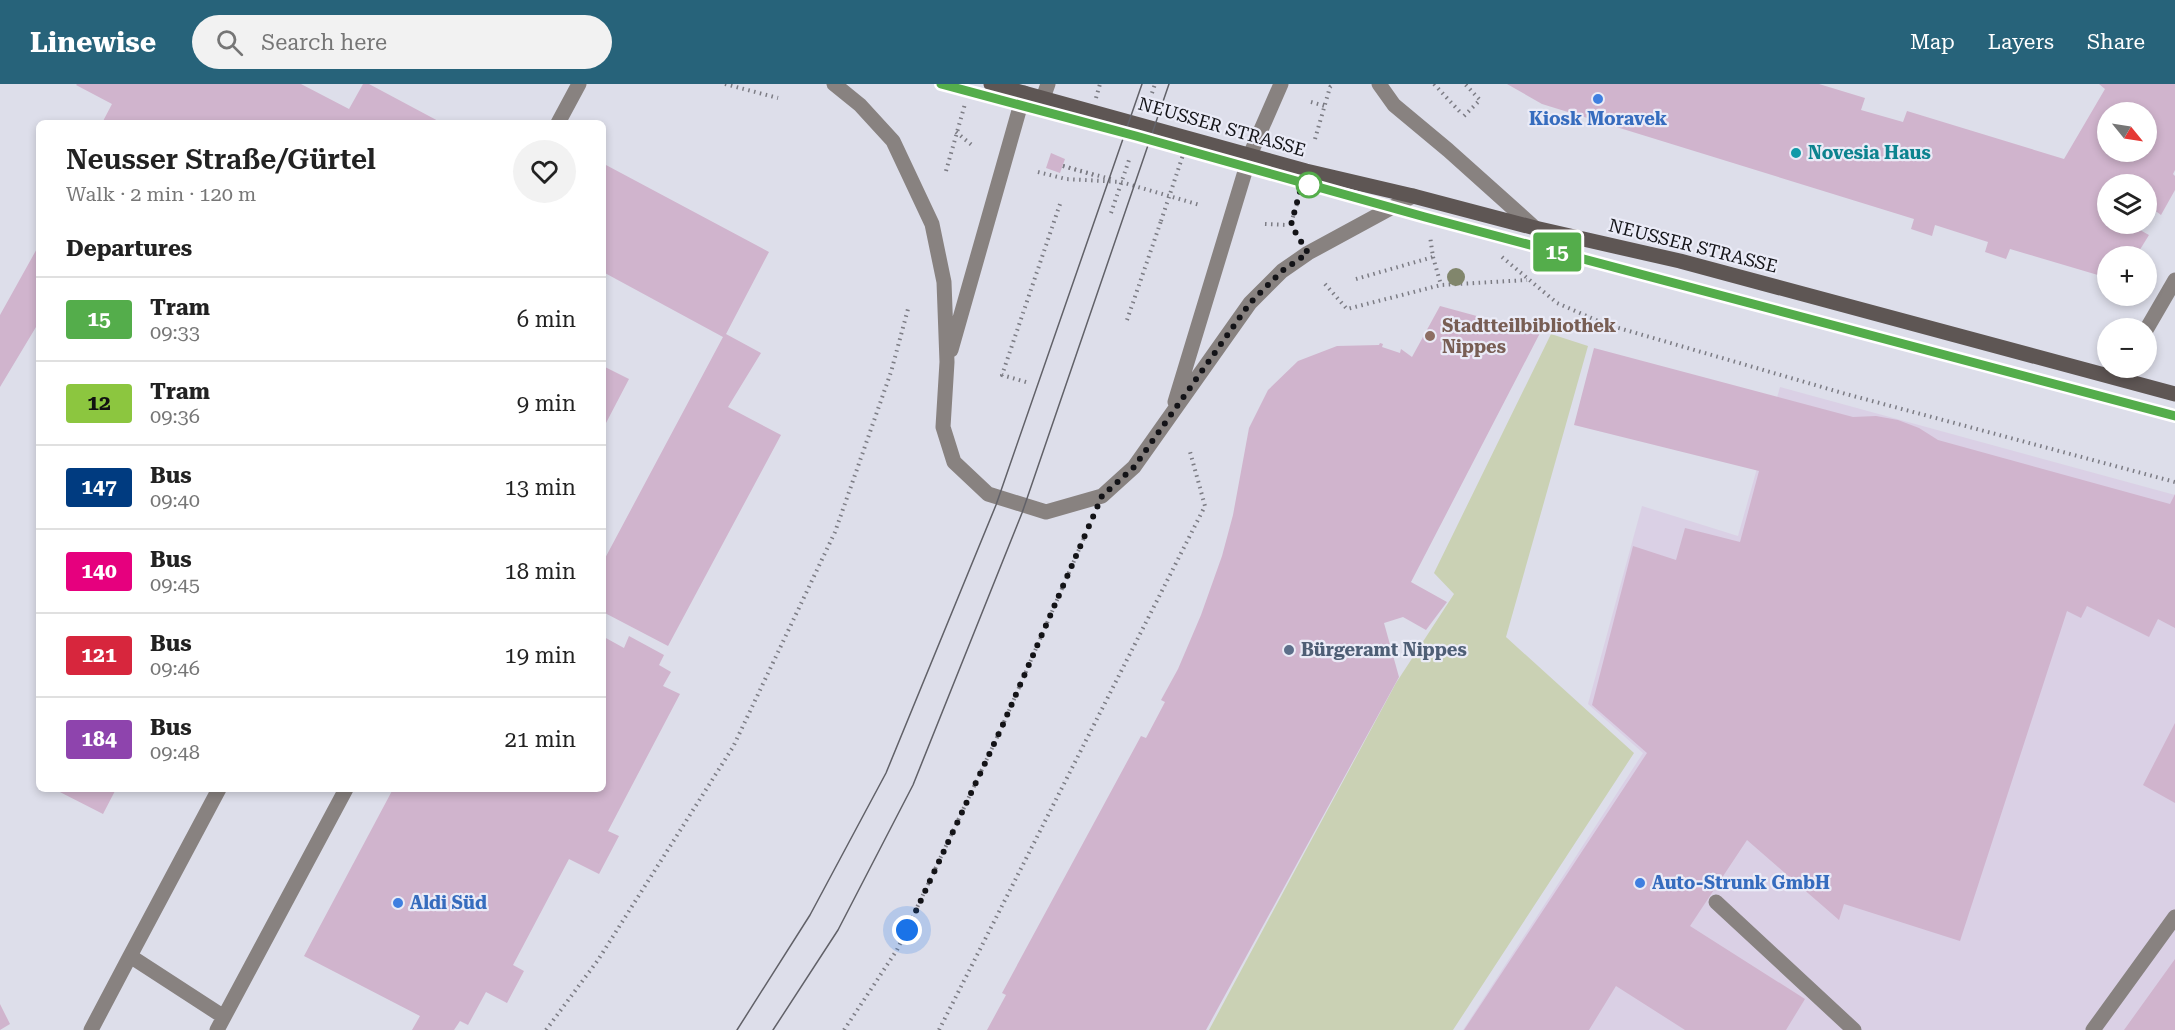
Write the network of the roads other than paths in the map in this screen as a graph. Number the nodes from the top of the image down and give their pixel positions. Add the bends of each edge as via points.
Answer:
1 (579, 84) edge
2 (834, 84) edge
3 (992, 84) edge
4 (1281, 84) edge
5 (1379, 84) edge
6 (1046, 91) edge
7 (1024, 93) junction
8 (560, 120) edge
9 (1250, 155) junction
10 (1413, 196) junction
11 (1535, 228) junction
12 (2175, 280) edge
13 (2153, 318) edge
14 (947, 362) junction
15 (2097, 367) edge
16 (2134, 378) edge
17 (2175, 394) edge
18 (1171, 415) junction
19 (217, 792) edge
20 (344, 792) edge
21 (1716, 902) dead end
22 (2175, 917) edge
23 (130, 957) junction
24 (220, 1023) edge
25 (92, 1030) edge
26 (1854, 1030) edge
27 (2093, 1030) edge

1 - 8 street
2 - 14 street via 893,141 932,224 944,282
3 - 7 main road, NEUSSER STRASSE
4 - 9 street
5 - 11 street via 1394,105
6 - 7 main road, NEUSSER STRASSE
6 - 9 main road, NEUSSER STRASSE
7 - 14 street
9 - 10 main road, NEUSSER STRASSE
9 - 18 street
10 - 11 main road, NEUSSER STRASSE
10 - 18 street via 1282,271 1250,303
11 - 15 main road, NEUSSER STRASSE
12 - 13 street
14 - 18 street via 943,427 954,462 988,494 1046,512 1102,496 1134,467
16 - 17 main road, NEUSSER STRASSE
19 - 23 street
20 - 24 street
21 - 26 street
22 - 27 street
23 - 24 street
23 - 25 street

